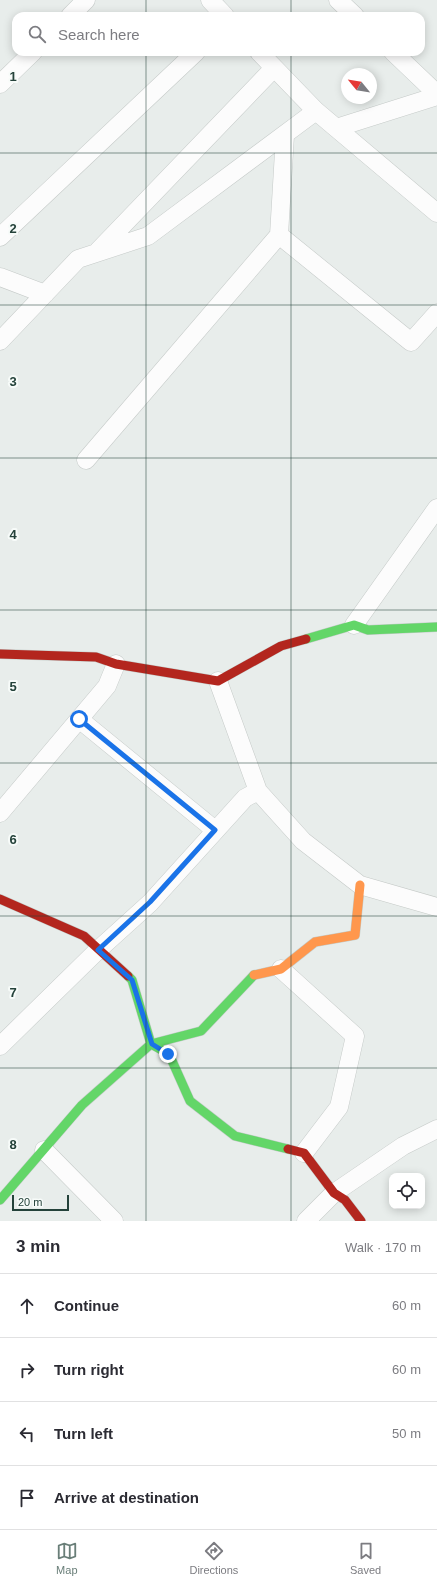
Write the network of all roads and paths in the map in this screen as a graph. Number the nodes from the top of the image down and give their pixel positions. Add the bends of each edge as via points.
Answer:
1 (86, 0) edge
2 (210, 0) edge
3 (338, 0) edge
4 (74, 12) edge
5 (221, 12) edge
6 (351, 12) edge
7 (29, 56) edge
8 (192, 56) edge
9 (263, 56) edge
10 (397, 56) edge
11 (274, 68) junction
12 (0, 84) edge
13 (437, 95) edge
14 (316, 111) junction
15 (336, 128) junction
16 (285, 135) junction
17 (437, 213) edge
18 (279, 234) junction
19 (0, 236) edge
20 (96, 253) junction
21 (0, 277) edge
22 (45, 294) junction
23 (437, 313) edge
24 (0, 341) edge
25 (86, 460) dead end
26 (437, 508) edge
27 (354, 625) junction
28 (437, 627) edge
29 (0, 654) edge
30 (116, 664) junction
31 (218, 681) junction
32 (79, 719) junction
33 (258, 790) junction
34 (0, 813) edge
35 (215, 830) junction
36 (360, 886) junction
37 (0, 899) edge
38 (437, 907) edge
39 (98, 950) junction
40 (281, 969) junction
41 (152, 1044) junction
42 (0, 1046) edge
43 (437, 1129) edge
44 (44, 1150) junction
45 (304, 1153) junction
46 (334, 1193) junction
47 (0, 1200) edge
48 (114, 1221) edge
49 (306, 1221) edge
50 (361, 1221) edge

1 - 4 street
2 - 5 street
3 - 6 street
7 - 12 street
8 - 19 street
9 - 11 street
10 - 13 street
11 - 14 street
11 - 20 street
13 - 15 street
14 - 15 street
14 - 16 street
15 - 17 street
16 - 18 street
16 - 20 street via 148,236
18 - 23 street via 411,342
18 - 25 street
20 - 22 street via 78,259
21 - 22 street
22 - 24 street
26 - 27 street
27 - 28 street via 368,630
27 - 31 street via 281,646
29 - 30 street via 96,656
30 - 31 street
30 - 32 street via 107,686
31 - 33 street
32 - 34 street
32 - 35 street
33 - 35 street via 244,798
33 - 36 street via 303,841
35 - 39 street via 150,902
36 - 38 street
36 - 40 street via 355,935 315,942
37 - 39 street via 84,936
39 - 41 street via 132,980
39 - 42 street
40 - 41 street via 252,975 201,1031
40 - 45 street via 355,1036 339,1107
41 - 44 street via 82,1105
41 - 45 street via 168,1054 190,1101 234,1136
43 - 46 street via 403,1146
44 - 47 street
44 - 48 street
45 - 46 street
46 - 49 street
46 - 50 street via 345,1200

